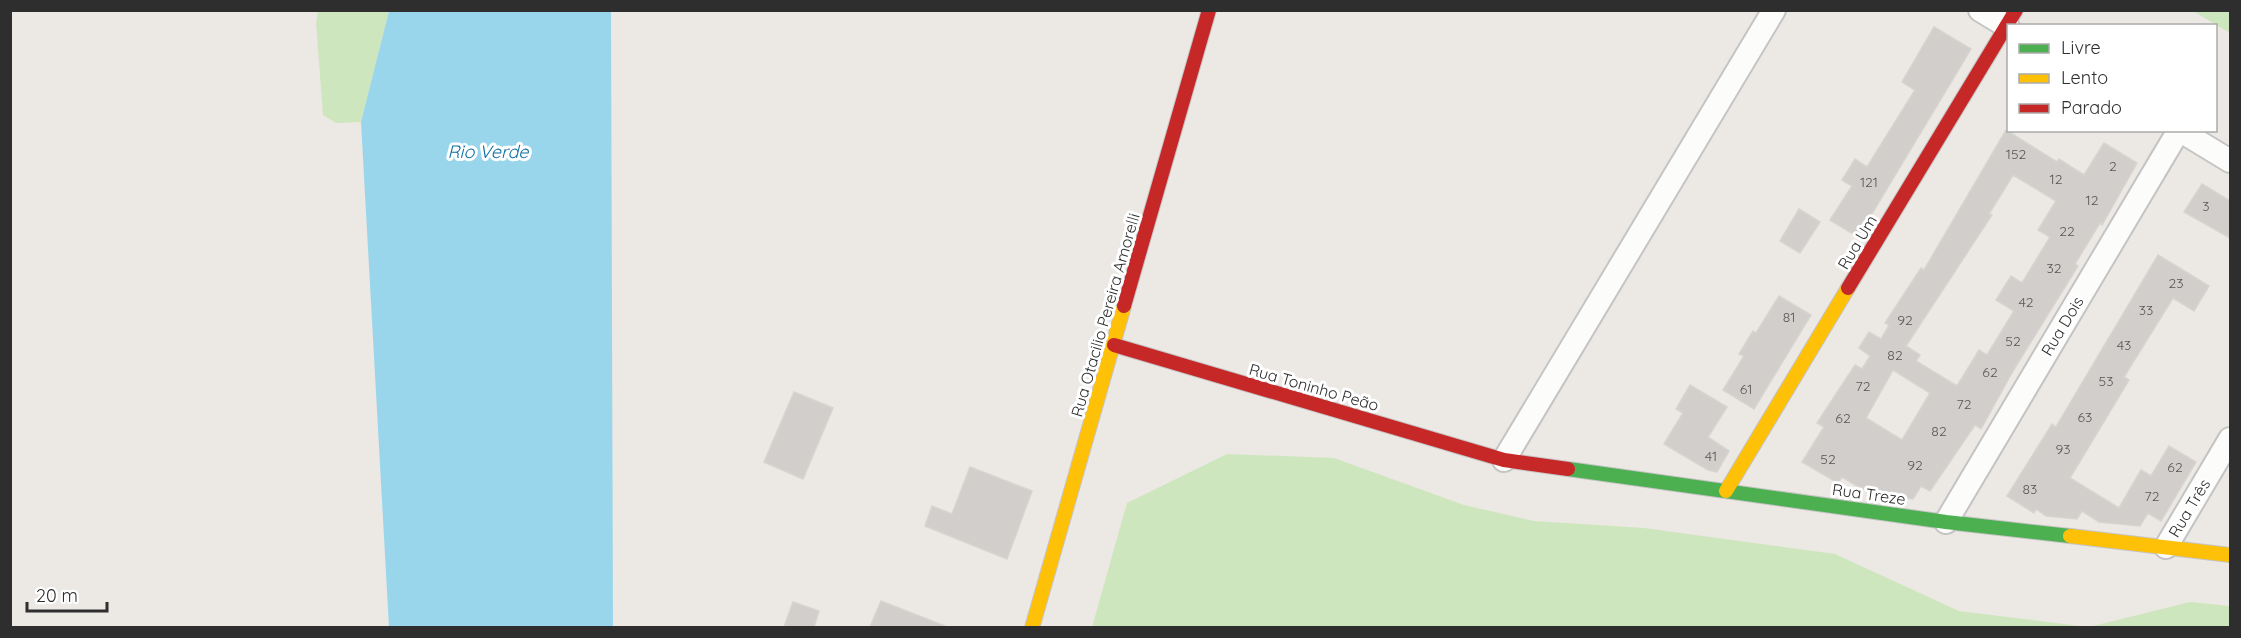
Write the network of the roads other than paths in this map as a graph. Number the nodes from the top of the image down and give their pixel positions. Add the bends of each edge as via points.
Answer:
1 (1209, 10) edge
2 (1774, 10) edge
3 (1980, 10) edge
4 (2010, 21) edge
5 (2007, 26) edge
6 (2178, 132) edge
7 (2182, 132) edge
8 (2230, 161) edge
9 (1114, 345) junction
10 (2230, 439) edge
11 (1504, 460) junction
12 (1726, 491) junction
13 (1946, 522) junction
14 (2166, 547) junction
15 (2230, 555) edge
16 (1032, 627) edge

1 - 9 street, Rua Otacilio Pereira Amorelli
2 - 11 street
3 - 4 street
5 - 12 street, Rua Um
6 - 13 street, Rua Dois
7 - 8 street
9 - 11 street, Rua Toninho Peão
9 - 16 street, Rua Otacilio Pereira Amorelli
10 - 14 street, Rua Três
11 - 12 street, Rua Treze
12 - 13 street, Rua Treze
13 - 14 street, Rua Treze
14 - 15 street, Rua Treze

